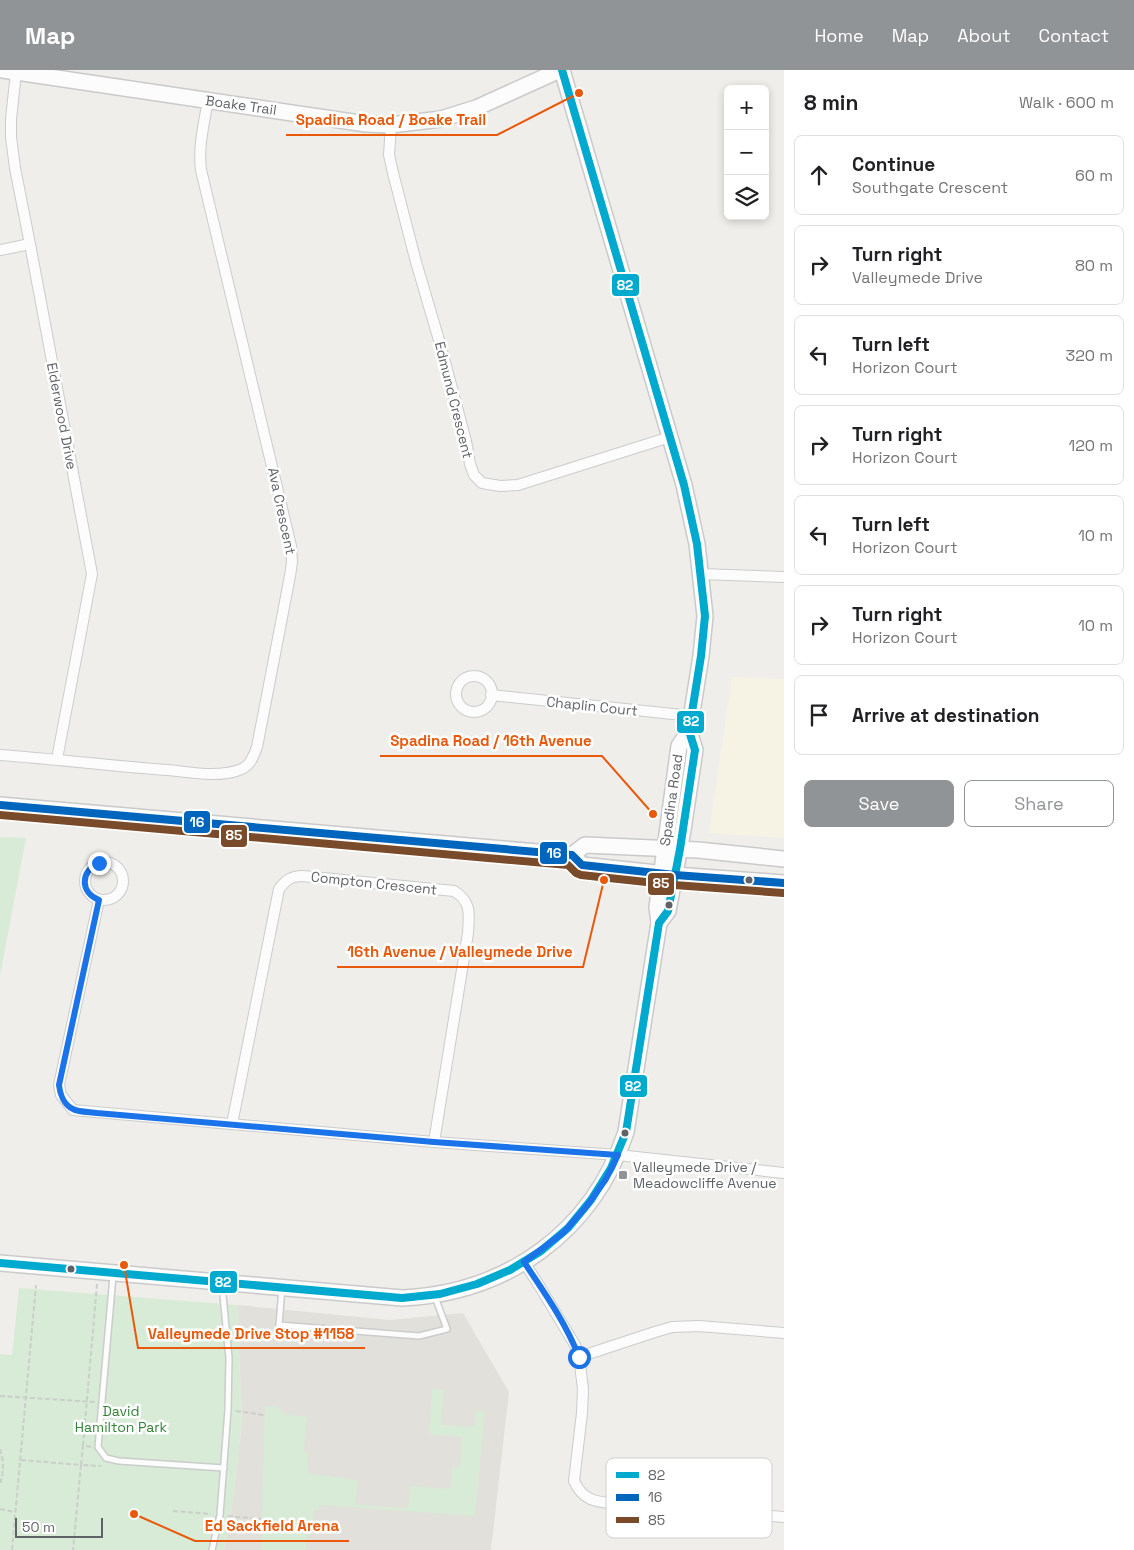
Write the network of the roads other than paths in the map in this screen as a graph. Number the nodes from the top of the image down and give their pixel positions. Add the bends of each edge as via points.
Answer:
1 (561, 70) edge
2 (10, 71) edge
3 (208, 100) junction
4 (391, 125) junction
5 (30, 244) junction
6 (0, 250) edge
7 (670, 437) junction
8 (701, 574) junction
9 (784, 577) edge
10 (491, 695) dead end
11 (692, 716) junction
12 (0, 754) edge
13 (57, 759) junction
14 (0, 805) edge
15 (672, 849) junction
16 (572, 854) junction
17 (784, 859) edge
18 (668, 874) junction
19 (784, 883) edge
20 (99, 900) dead end
21 (232, 1124) junction
22 (434, 1142) junction
23 (618, 1155) junction
24 (784, 1173) edge
25 (524, 1262) junction
26 (0, 1263) edge
27 (105, 1272) junction
28 (222, 1282) junction
29 (282, 1288) junction
30 (434, 1295) junction
31 (784, 1333) edge
32 (579, 1357) junction
33 (224, 1468) junction
34 (606, 1502) edge
35 (212, 1550) edge

1 - 4 street, Boake Trail via 476,108 441,119
1 - 7 street, Spadina Road
2 - 3 street, Boake Trail
2 - 5 street, Elderwood Drive via 11,136
3 - 4 street, Boake Trail
3 - 13 street, Ava Crescent via 201,170 291,546 290,576 257,747 251,762 242,770 228,774
4 - 7 street, Edmund Crescent via 389,155 393,173 474,475 482,483 518,484
5 - 6 street
5 - 13 street, Elderwood Drive via 92,574
7 - 8 street, Spadina Road via 684,485
8 - 9 street
8 - 11 street, Spadina Road via 705,616
10 - 11 street, Chaplin Court
11 - 15 street, Spadina Road via 690,732 695,750
12 - 13 street, Ava Crescent
14 - 16 street
15 - 16 street via 585,845
15 - 17 street
15 - 18 street, Spadina Road
16 - 18 street via 582,865
18 - 19 street
18 - 23 street, Spadina Road via 657,907 659,923 626,1132
20 - 21 street via 63,1062 59,1085 61,1095 73,1110
21 - 22 street
21 - 22 street, Compton Crescent via 279,888 286,880 303,876 454,891 462,896 469,908 468,933
22 - 23 street
23 - 24 street
23 - 25 street, Spadina Road via 586,1207 563,1233
25 - 30 street, Spadina Road via 490,1280
25 - 32 street via 575,1345
26 - 27 street, Spadina Road
27 - 28 street, Spadina Road
27 - 33 lane via 99,1448 106,1458 120,1461
28 - 29 street, Spadina Road
28 - 33 lane via 229,1358
29 - 30 street, Spadina Road via 402,1298
29 - 30 lane via 278,1325 420,1336 447,1329
31 - 32 street via 672,1327
32 - 34 street via 583,1389 574,1481 583,1496
33 - 35 lane via 220,1515

